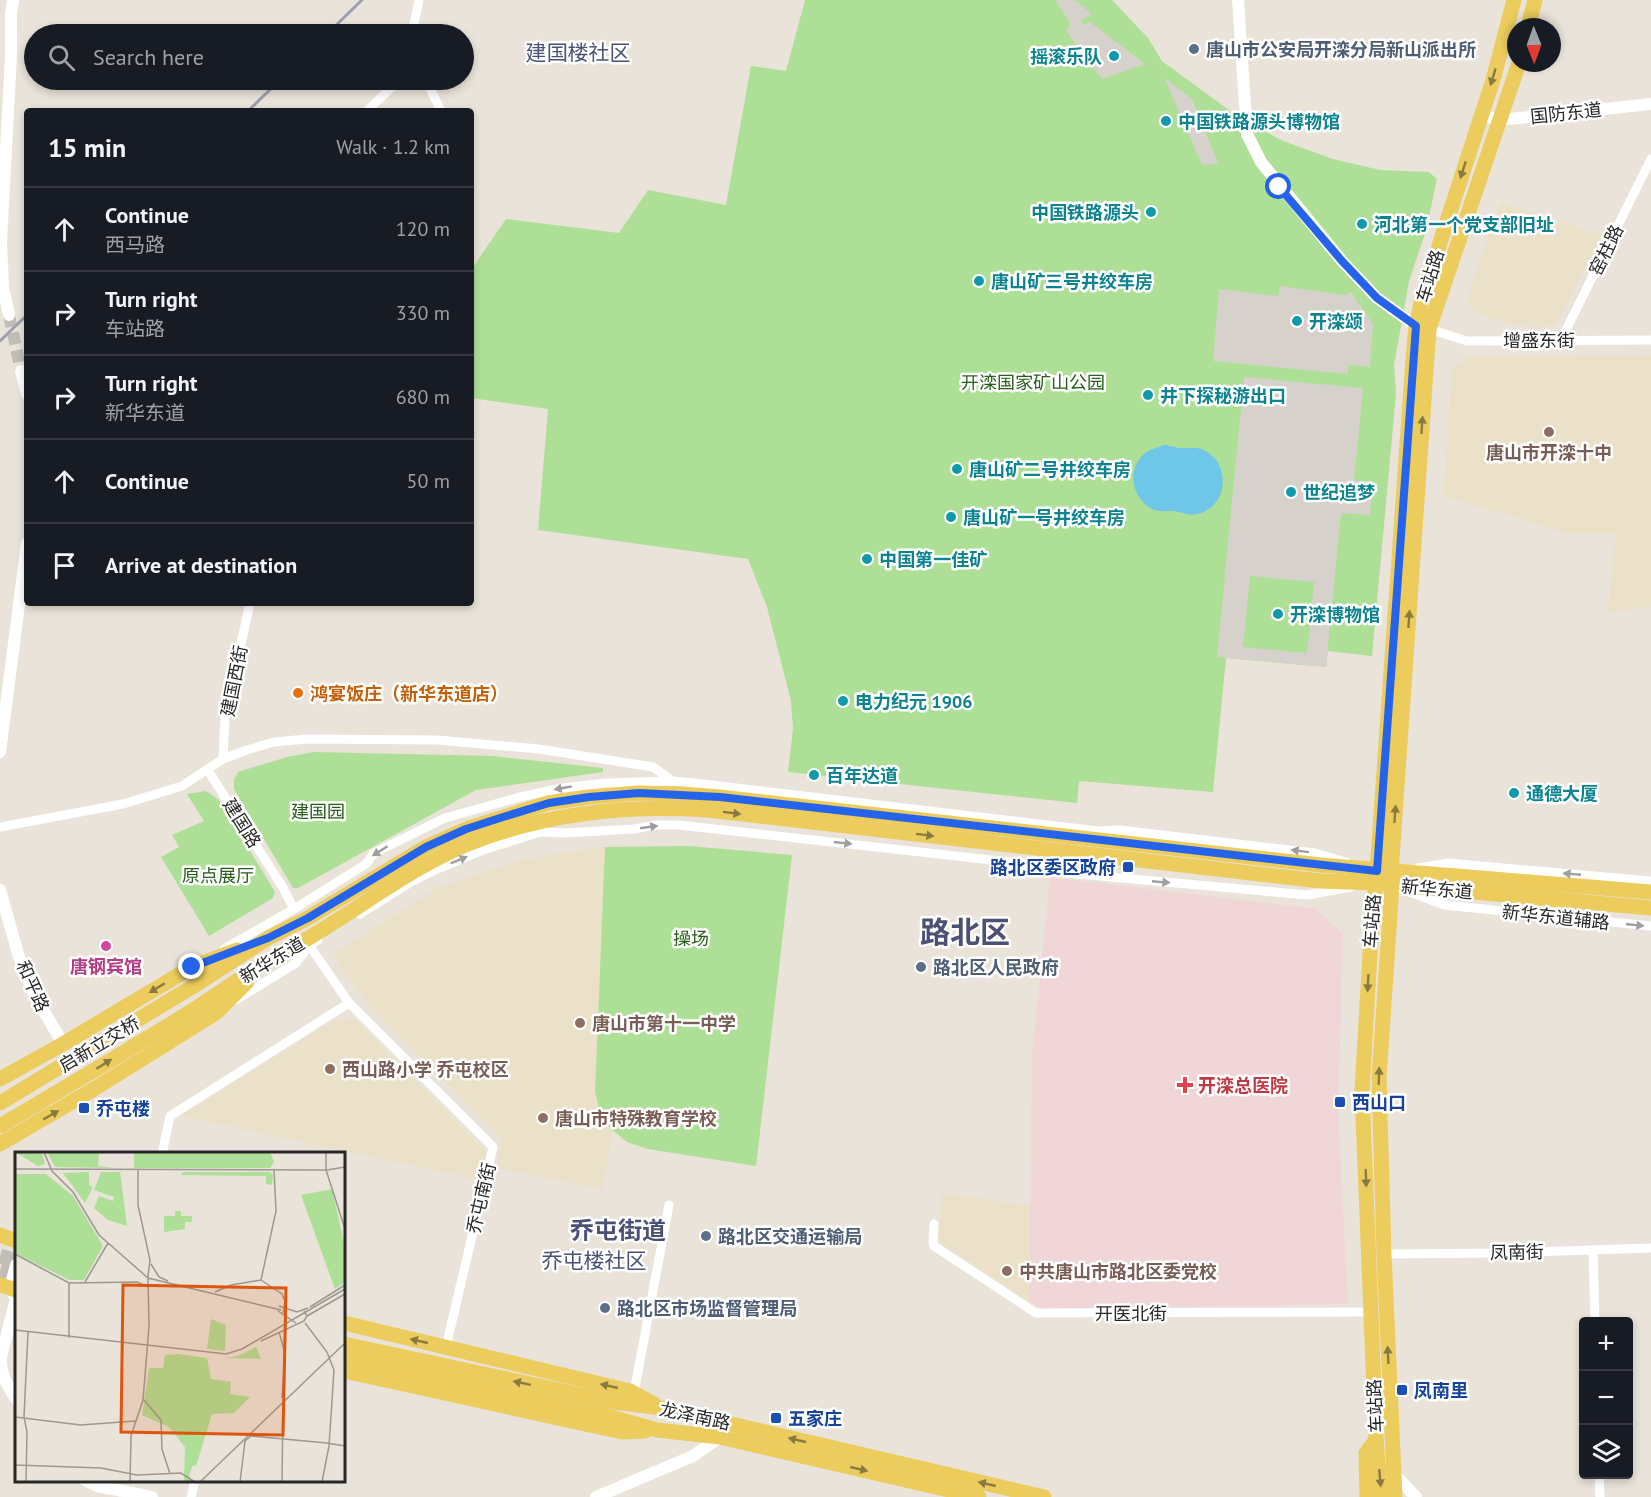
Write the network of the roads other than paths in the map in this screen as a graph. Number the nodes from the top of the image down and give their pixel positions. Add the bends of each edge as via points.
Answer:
1 (13, 0) edge
2 (419, 0) edge
3 (1238, 0) edge
4 (1514, 0) edge
5 (1535, 0) edge
6 (1530, 18) edge
7 (414, 24) edge
8 (1516, 72) edge
9 (389, 90) edge
10 (431, 90) edge
11 (1651, 105) edge
12 (370, 108) edge
13 (440, 108) edge
14 (1481, 115) junction
15 (1500, 120) junction
16 (1651, 159) edge
17 (9, 315) tunnel mouth
18 (1422, 327) junction
19 (1561, 340) junction
20 (1651, 340) edge
21 (21, 371) dead end
22 (24, 382) edge
23 (24, 566) edge
24 (249, 606) edge
25 (0, 752) edge
26 (223, 759) junction
27 (207, 769) junction
28 (672, 781) junction
29 (682, 794) junction
30 (0, 827) edge
31 (1384, 878) junction
32 (1651, 880) edge
33 (0, 890) edge
34 (1651, 892) edge
35 (1651, 908) edge
36 (294, 909) junction
37 (1651, 926) edge
38 (268, 938) junction
39 (307, 943) junction
40 (273, 957) junction
41 (192, 967) junction
42 (197, 984) joint
43 (349, 1003) junction
44 (197, 1007) joint
45 (216, 1013) junction
46 (63, 1044) junction
47 (0, 1079) edge
48 (0, 1103) edge
49 (0, 1126) edge
50 (0, 1144) edge
51 (162, 1152) edge
52 (669, 1205) dead end
53 (934, 1224) dead end
54 (0, 1235) edge
55 (15, 1241) edge
56 (1651, 1248) edge
57 (1593, 1250) junction
58 (1384, 1254) junction
59 (15, 1271) edge
60 (12, 1290) edge
61 (1370, 1311) junction
62 (1595, 1317) edge
63 (345, 1323) edge
64 (345, 1344) edge
65 (446, 1347) junction
66 (345, 1358) edge
67 (345, 1371) edge
68 (634, 1393) junction
69 (15, 1397) edge
70 (662, 1408) junction
71 (657, 1430) junction
72 (720, 1437) junction
73 (1376, 1440) junction
74 (1394, 1474) junction
75 (1599, 1479) edge
76 (89, 1482) edge
77 (195, 1482) edge
78 (152, 1497) edge
79 (191, 1497) edge
80 (596, 1497) edge
81 (980, 1497) edge
82 (1044, 1497) edge
83 (1367, 1497) edge
84 (1381, 1497) edge
85 (1395, 1497) edge
86 (1416, 1497) edge
87 (1600, 1497) edge

1 - 17 street via 2,242 3,287
2 - 7 street
3 - 18 street via 1247,134 1261,162 1377,298
4 -> 14 main road, 车站路
5 - 6 main road
8 - 15 main road, 车站路
9 - 12 street
10 - 13 street
11 - 15 street, 国防东道
14 - 15 street, 国防东道
14 -> 18 main road, 车站路 via 1423,295
15 - 18 main road, 车站路
16 - 19 street, 窑柱路
18 - 19 street, 增盛东街 via 1467,341
18 - 31 main road, 车站路
19 - 20 street, 增盛东街
21 - 22 street
23 - 25 street
24 - 26 street, 建国西街 via 225,717
26 - 27 street
26 - 28 street via 274,742 307,739 437,740 539,749 653,767
27 - 30 street via 182,786 123,804
27 - 36 street, 建国路
28 - 29 street
31 -> 28 street, 新华东道辅路 via 1315,853
28 -> 36 street, 新华东道辅路 via 562,788 445,818 374,853 366,864
29 - 31 main road, 新华东道
29 - 38 main road, 新华东道 via 639,793 558,802 466,829 426,847
32 -> 31 street via 1448,863
31 - 34 main road, 新华东道
31 - 35 main road, 新华东道
31 -> 37 street, 新华东道辅路 via 1444,905
39 -> 31 street via 419,878 460,859 540,832 679,825 1045,866 1067,873 1307,895
39 -> 31 main road, 新华东道 via 431,861 484,838 559,817 648,808 708,810 1320,881
58 -> 31 main road, 车站路 via 1379,1078
31 -> 61 main road, 车站路 via 1362,1091
33 - 46 street, 和平路 via 34,994
36 - 41 street, 新华东道辅路
38 - 41 main road
38 - 42 main road, 新华东道
39 - 40 main road, 新华东道
39 - 43 street, 乔屯南街
39 - 45 street via 296,963
40 - 44 main road, 新华东道
40 - 45 main road
41 -> 46 main road
42 - 48 main road, 启新立交桥
43 - 51 street via 170,1116
43 - 65 street, 乔屯南街 via 493,1147
49 -> 44 main road, 启新立交桥
50 -> 45 main road
46 - 47 main road
52 - 68 street
53 - 61 street, 开医北街 via 934,1246 1036,1313
54 - 55 main road
56 - 57 street, 凤南街
57 - 58 street, 凤南街
57 - 62 street
74 -> 58 main road, 车站路
59 - 60 street
60 - 69 street via 1,1365
61 - 73 main road, 车站路
65 -> 63 main road
70 -> 64 main road, 龙泽南路 via 614,1402
68 -> 65 main road
66 - 71 main road, 龙泽南路
67 - 71 main road via 622,1432
68 - 70 main road
82 -> 70 main road, 龙泽南路
71 - 72 main road, 龙泽南路
72 - 80 street via 693,1456
72 -> 81 main road, 龙泽南路
73 - 83 main road via 1366,1453
73 -> 84 main road, 车站路
74 - 85 main road, 车站路
74 - 86 street
75 - 87 street
76 - 78 street
77 - 79 street

